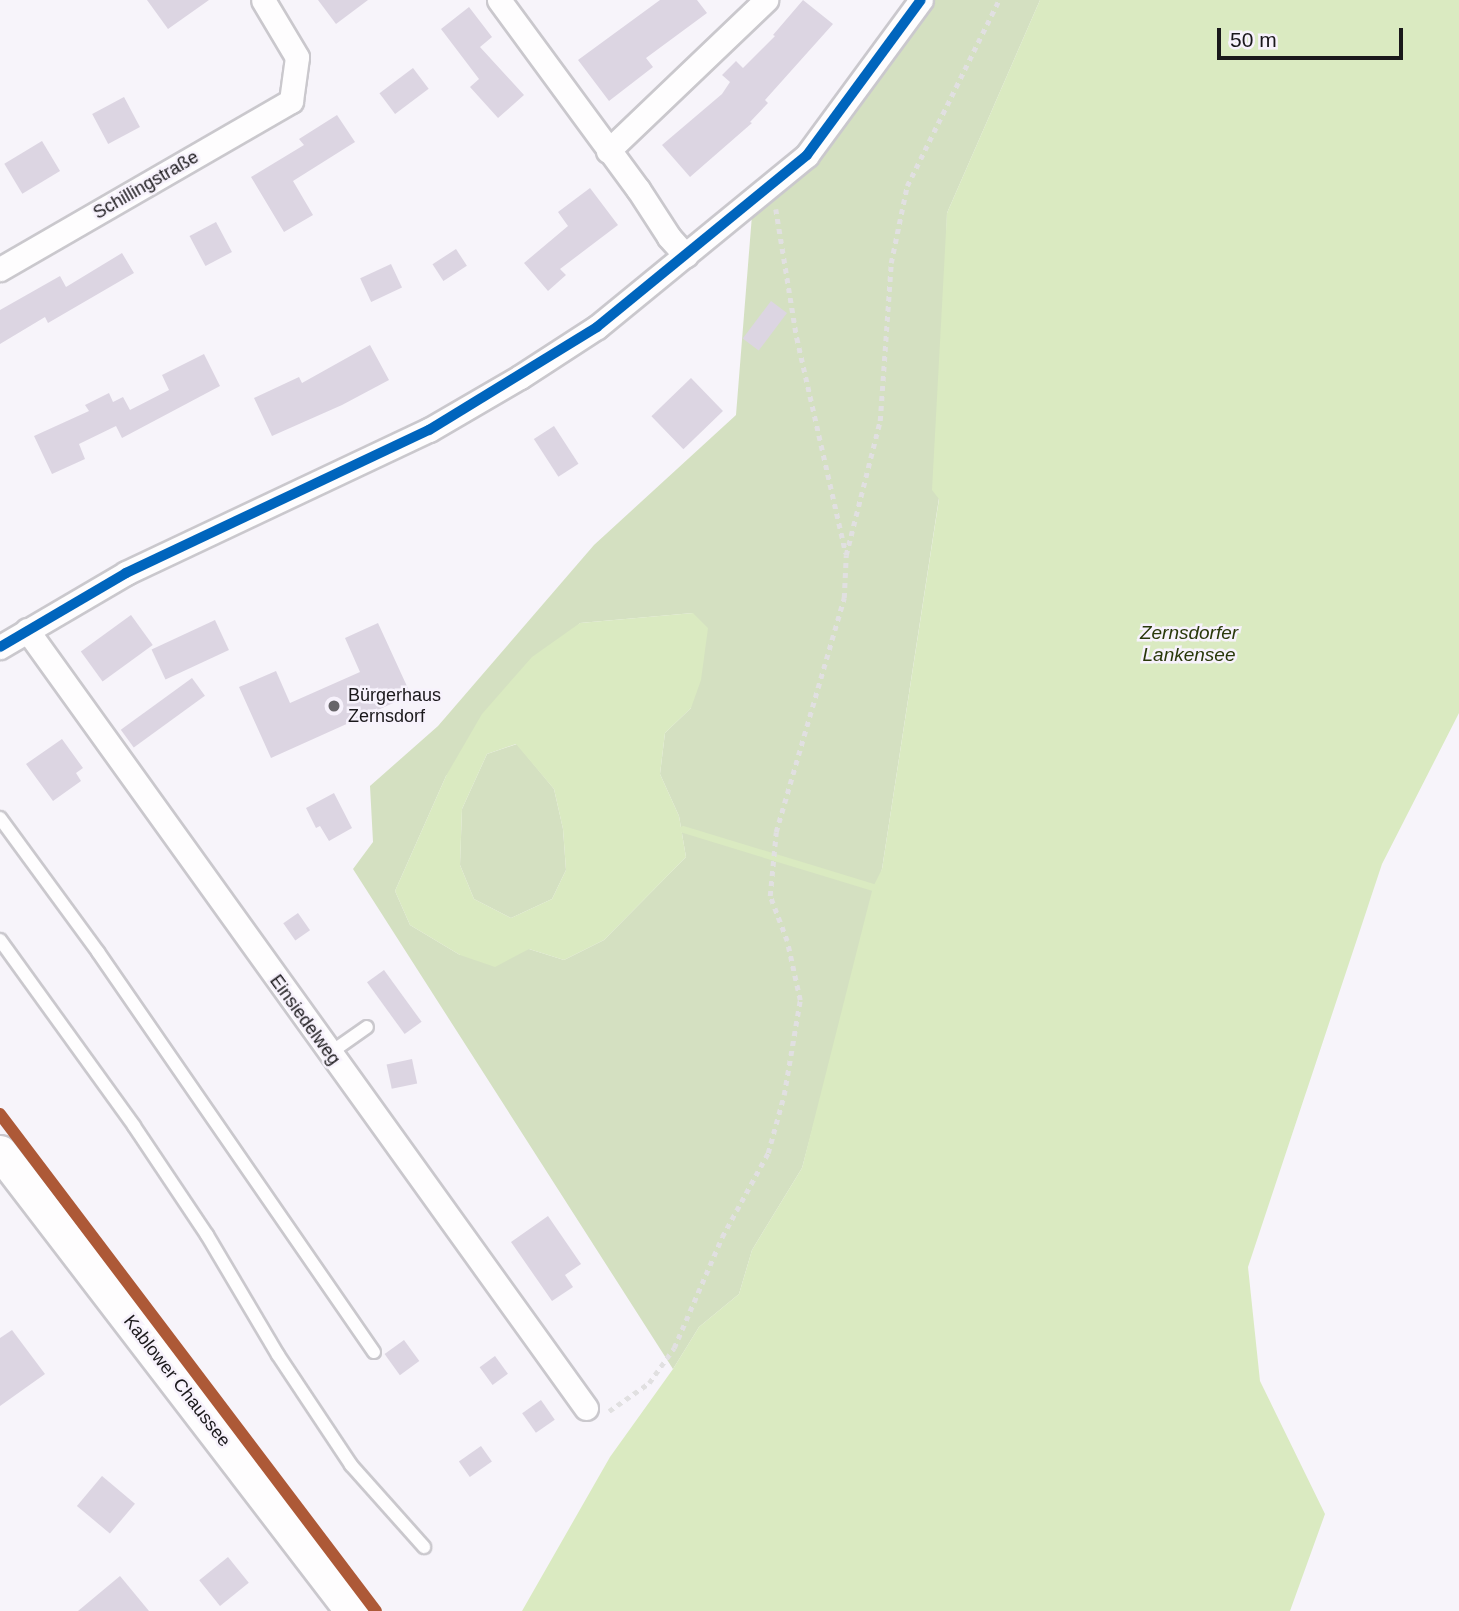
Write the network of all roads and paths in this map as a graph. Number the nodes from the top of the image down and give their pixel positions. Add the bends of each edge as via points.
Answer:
1 (262, 0) edge
2 (499, 0) edge
3 (766, 0) edge
4 (921, 0) edge
5 (999, 0) edge
6 (608, 151) junction
7 (772, 185) junction
8 (686, 256) junction
9 (0, 268) edge
10 (846, 555) junction
11 (27, 630) junction
12 (0, 647) edge
13 (0, 818) edge
14 (0, 940) edge
15 (367, 1027) dead end
16 (330, 1053) junction
17 (0, 1152) edge
18 (374, 1352) dead end
19 (586, 1408) joint
20 (424, 1546) dead end
21 (352, 1611) edge

1 - 9 street, Schillingstraße via 297,57 291,101
2 - 6 street
3 - 6 street
4 - 7 street via 807,155
5 - 10 path via 907,186 891,263 880,421
6 - 8 street
7 - 8 street
7 - 10 path via 797,338
8 - 11 street via 597,327 429,430 126,573
10 - 19 path via 844,598 776,832 770,895 787,941 800,1000 784,1095 768,1153 722,1237 674,1348 649,1383 599,1418
11 - 12 street
11 - 16 street, Einsiedelweg
13 - 18 lane
14 - 20 lane via 200,1224 344,1454
15 - 16 lane
16 - 19 street, Einsiedelweg
17 - 21 street, Kablower Chaussee

